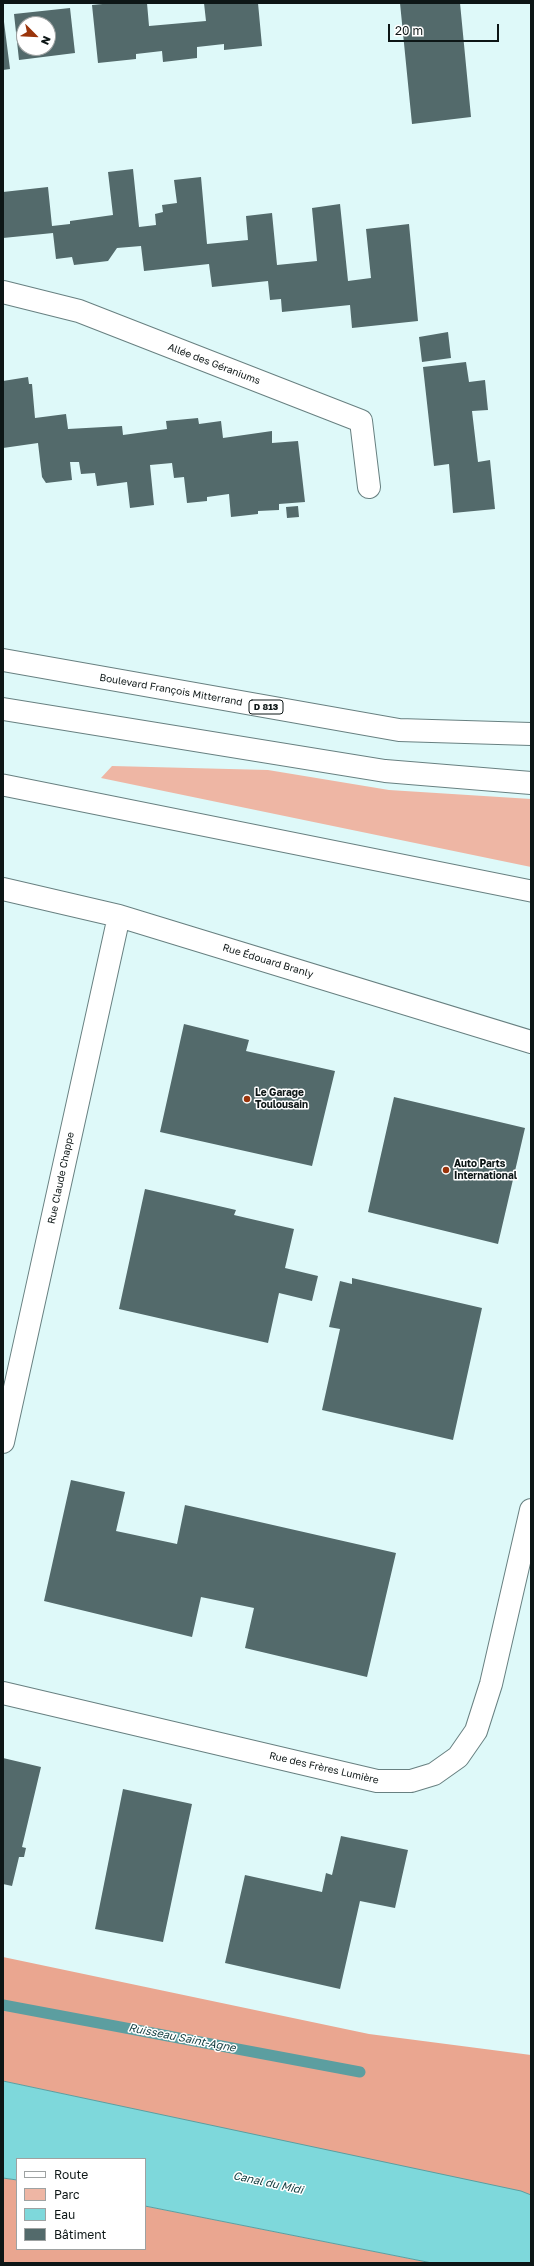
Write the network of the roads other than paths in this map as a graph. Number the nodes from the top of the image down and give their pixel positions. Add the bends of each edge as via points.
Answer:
1 (3, 292) edge
2 (370, 487) dead end
3 (3, 660) edge
4 (3, 709) edge
5 (531, 734) edge
6 (531, 783) edge
7 (3, 785) edge
8 (3, 889) edge
9 (531, 891) edge
10 (119, 916) junction
11 (531, 1042) edge
12 (3, 1442) edge
13 (531, 1510) edge
14 (3, 1693) edge

1 - 2 street, Allée des Géraniums via 79,311 361,421
3 - 5 street, Boulevard François Mitterrand / D 813 via 398,730
4 - 6 street via 385,771
7 - 9 lane
8 - 10 street, Rue Édouard Branly
10 - 11 street, Rue Édouard Branly
10 - 12 street, Rue Claude Chappe
13 - 14 street, Rue des Frères Lumière via 491,1684 476,1731 458,1757 434,1774 411,1781 377,1781

